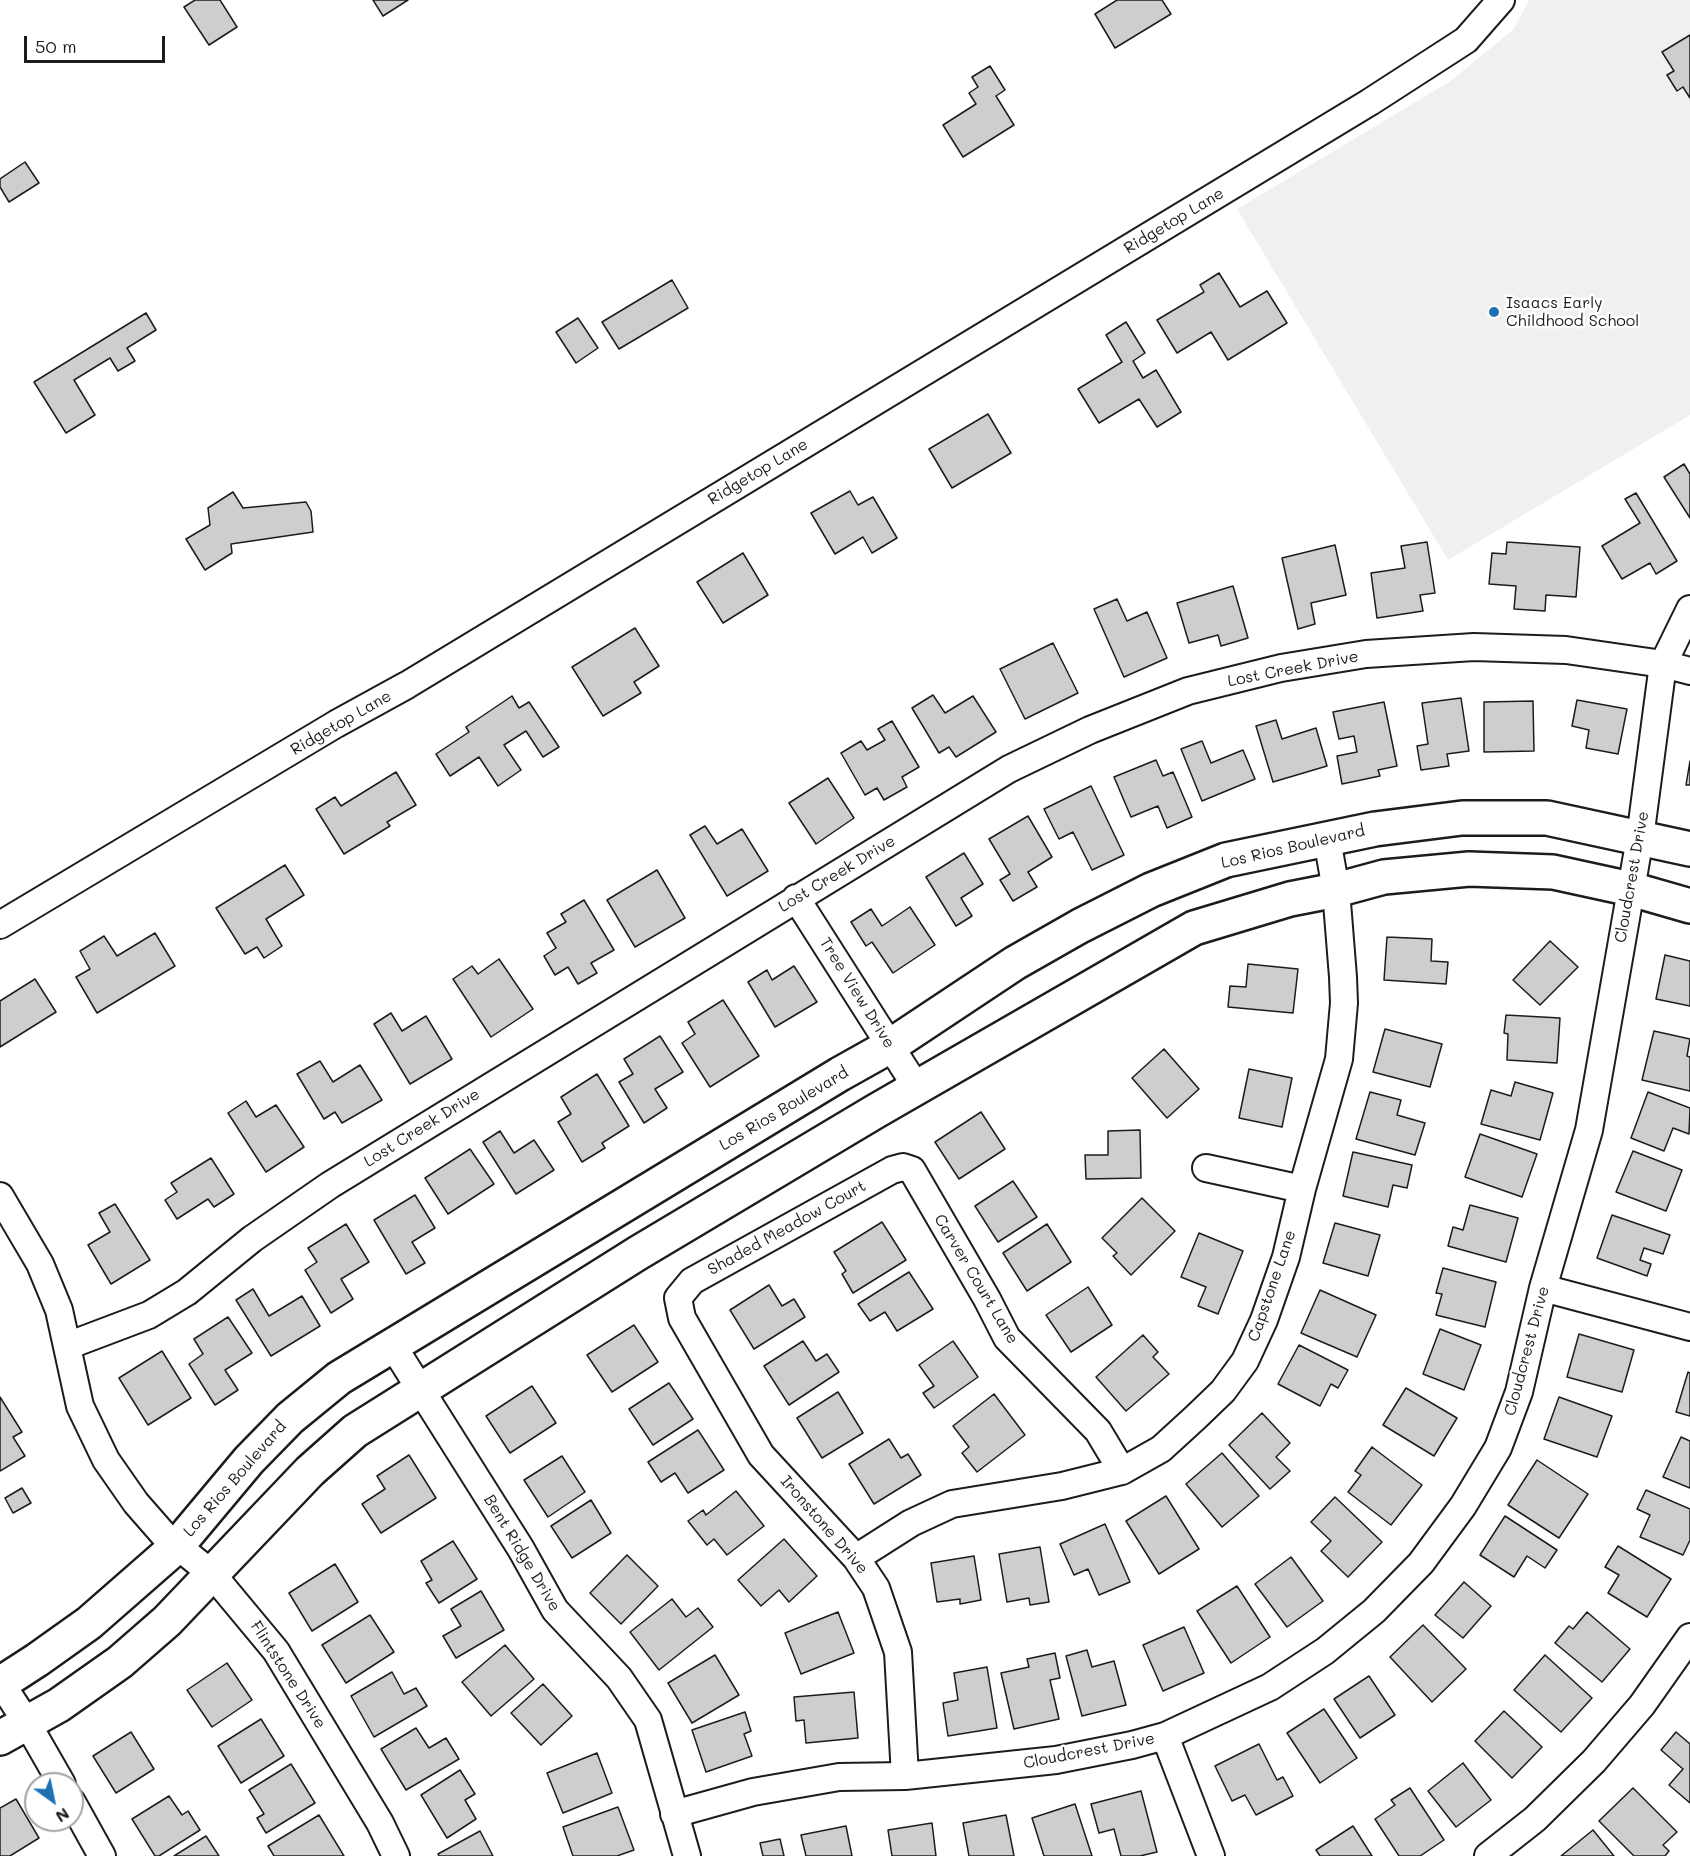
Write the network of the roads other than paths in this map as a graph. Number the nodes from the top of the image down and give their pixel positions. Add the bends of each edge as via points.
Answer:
1 (1501, 0) edge
2 (1690, 609) edge
3 (1663, 664) junction
4 (1690, 671) edge
5 (1640, 838) junction
6 (1328, 839) junction
7 (1690, 849) edge
8 (1630, 889) junction
9 (1336, 890) junction
10 (796, 898) junction
11 (1690, 906) edge
12 (0, 925) edge
13 (890, 1046) junction
14 (917, 1088) junction
15 (903, 1167) joint
16 (1206, 1168) dead end
17 (1302, 1189) junction
18 (0, 1196) edge
19 (1543, 1288) junction
20 (678, 1298) joint
21 (1690, 1327) edge
22 (67, 1346) junction
23 (393, 1346) junction
24 (420, 1389) junction
25 (1122, 1471) junction
26 (177, 1546) junction
27 (856, 1558) junction
28 (212, 1574) junction
29 (1690, 1637) edge
30 (0, 1684) edge
31 (13, 1730) edge
32 (1165, 1736) junction
33 (51, 1772) edge
34 (905, 1776) junction
35 (674, 1814) junction
36 (84, 1824) edge
37 (102, 1856) edge
38 (396, 1856) edge
39 (687, 1856) edge
40 (1211, 1856) edge
41 (1488, 1856) edge

1 - 12 street, Ridgetop Lane via 1466,40 1370,102 417,679
2 - 3 street, Cloudcrest Drive
3 - 4 street, Lost Creek Drive
3 - 5 street, Cloudcrest Drive
3 - 10 street, Lost Creek Drive via 1566,650 1474,647 1366,654 1281,668 1188,691 1090,730 1009,769
5 - 6 main road, Los Rios Boulevard via 1547,818 1462,818
5 - 7 main road, Los Rios Boulevard
5 - 8 street, Cloudcrest Drive
6 - 9 street, Capstone Lane
6 - 13 main road, Los Rios Boulevard via 1226,860 1151,890 1015,963
8 - 9 main road via 1552,872 1469,869 1384,877
8 - 11 main road
8 - 19 street, Cloudcrest Drive via 1589,1130
9 - 14 main road via 1290,899 1194,928
9 - 17 street, Capstone Lane via 1344,1002 1341,1048
10 - 13 street, Tree View Drive
10 - 22 street, Lost Creek Drive via 330,1185 252,1239 187,1292 149,1315
13 - 14 street, Tree View Drive
13 - 23 main road, Los Rios Boulevard
14 - 24 main road
15 - 20 street, Shaded Meadow Court via 693,1281
15 - 25 street, Carver Court Lane via 912,1170 1007,1338 1098,1431
16 - 17 street
17 - 25 street, Capstone Lane via 1286,1257 1245,1361 1223,1391 1161,1449
18 - 22 street, Flintstone Drive via 40,1264
19 - 21 street
19 - 32 street, Cloudcrest Drive via 1519,1392 1498,1448 1463,1506 1421,1563 1374,1611 1325,1651 1270,1687
20 - 27 street, Ironstone Drive via 682,1318 761,1455
22 - 26 street, Flintstone Drive via 80,1406 106,1460 136,1503
23 - 24 street, Bent Ridge Drive
23 - 26 main road, Los Rios Boulevard via 339,1378 290,1418
24 - 28 main road via 347,1438 310,1471
24 - 35 street, Bent Ridge Drive via 555,1610 619,1678 648,1720
25 - 27 street, Capstone Lane via 1062,1486 952,1504 911,1523
26 - 28 street, Flintstone Drive
26 - 30 main road, Los Rios Boulevard via 89,1623
27 - 34 street, Ironstone Drive via 876,1588 898,1652
28 - 31 main road via 167,1622 120,1662 59,1705
28 - 38 street, Flintstone Drive via 276,1651
29 - 41 street via 1642,1705 1594,1761 1535,1819
30 - 31 street
31 - 33 street
32 - 34 street, Cloudcrest Drive via 1056,1760
32 - 40 street
34 - 35 street, Cloudcrest Drive via 839,1777 753,1792
35 - 39 street, Bent Ridge Drive
36 - 37 street

